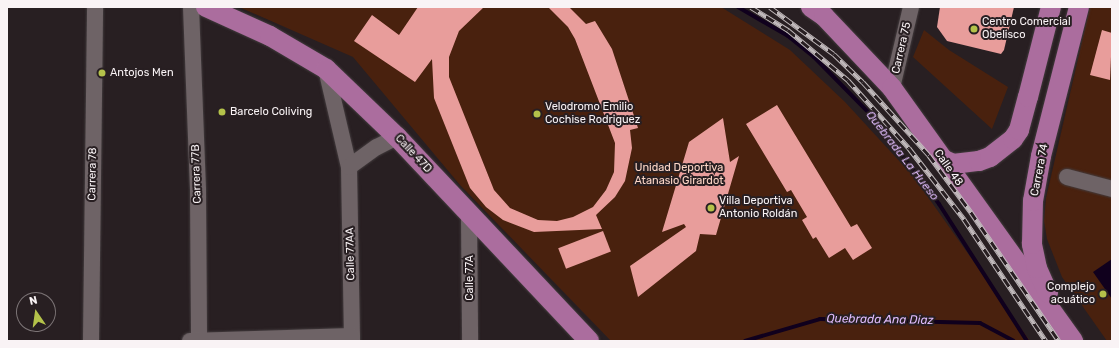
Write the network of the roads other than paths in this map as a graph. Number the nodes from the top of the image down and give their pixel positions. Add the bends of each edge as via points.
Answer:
1 (95, 7) edge
2 (191, 7) edge
3 (206, 7) edge
4 (811, 7) edge
5 (911, 7) edge
6 (1051, 7) edge
7 (1079, 7) edge
8 (326, 69) junction
9 (892, 88) junction
10 (397, 137) junction
11 (942, 159) junction
12 (349, 167) junction
13 (1067, 177) dead end
14 (1112, 189) edge
15 (469, 215) junction
16 (1069, 335) edge
17 (352, 339) edge
18 (220, 340) edge
19 (91, 341) edge
20 (190, 341) edge
21 (199, 341) edge
22 (470, 341) edge
23 (589, 341) edge

1 - 19 street, Carrera 78
2 - 21 street, Carrera 77B via 198,190
3 - 8 main road, Calle 47D via 270,36
4 - 9 main road, Calle 48 via 824,16
5 - 9 street, Carrera 75
6 - 11 main road via 1019,130 1013,139 990,157 979,161 953,164
7 - 16 main road, Carrera 74 via 1041,156 1032,224 1037,268
8 - 10 main road, Calle 47D
8 - 12 street, Calle 77AA
9 - 11 main road, Calle 48
10 - 12 street via 377,147
10 - 15 main road, Calle 47D
11 - 16 main road, Calle 48
12 - 17 street, Calle 77AA
13 - 14 street
15 - 22 street, Calle 77A
15 - 23 main road, Calle 47D
17 - 18 street
18 - 21 street
20 - 21 street

